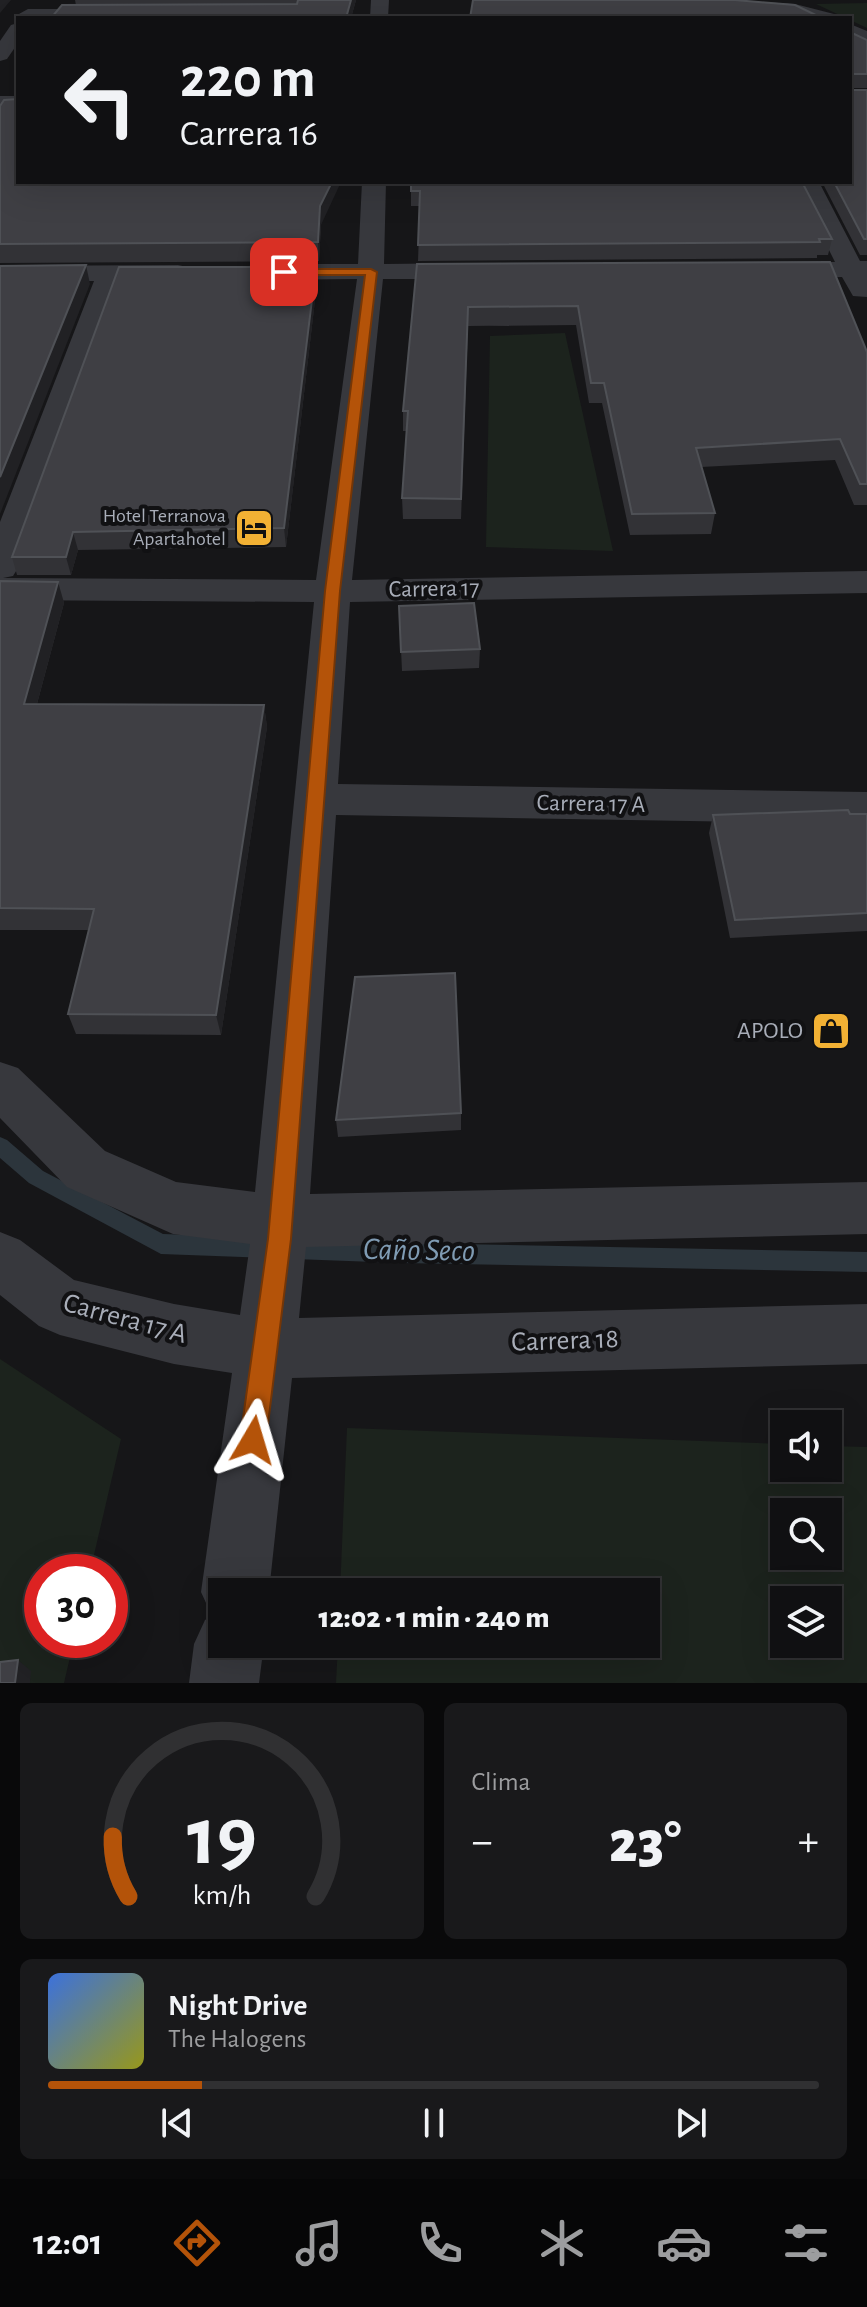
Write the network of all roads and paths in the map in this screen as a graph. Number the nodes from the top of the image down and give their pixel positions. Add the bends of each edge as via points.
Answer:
1 (736, 4) edge
2 (800, 4) edge
3 (136, 15) edge
4 (120, 16) edge
5 (824, 16) edge
6 (16, 33) edge
7 (0, 55) edge
8 (374, 184) edge
9 (808, 184) edge
10 (743, 270) edge
11 (860, 270) edge
12 (511, 271) edge
13 (371, 272) junction
14 (110, 273) junction
15 (202, 273) edge
16 (233, 273) edge
17 (0, 274) edge
18 (867, 299) edge
19 (0, 568) edge
20 (867, 582) edge
21 (0, 589) edge
22 (333, 591) junction
23 (315, 799) junction
24 (867, 808) edge
25 (0, 1084) edge
26 (867, 1208) edge
27 (280, 1230) junction
28 (0, 1259) edge
29 (867, 1334) edge
30 (266, 1338) junction
31 (237, 1578) edge
32 (227, 1658) edge
33 (224, 1683) edge

1 - 2 street
2 - 5 street
3 - 4 street
6 - 7 street
8 - 13 street
9 - 11 street
10 - 11 street
11 - 18 street
12 - 13 street
13 - 16 street
13 - 22 street
14 - 15 street
14 - 17 street
14 - 19 street
20 - 22 street, Carrera 17
21 - 22 street, Carrera 17
22 - 23 street
23 - 24 street, Carrera 17 A
23 - 27 street
25 - 27 street via 86,1169 173,1208
26 - 27 street
27 - 30 street
28 - 30 street, Carrera 17 A via 60,1306 174,1334
29 - 30 street, Carrera 18
30 - 31 street
32 - 33 street

